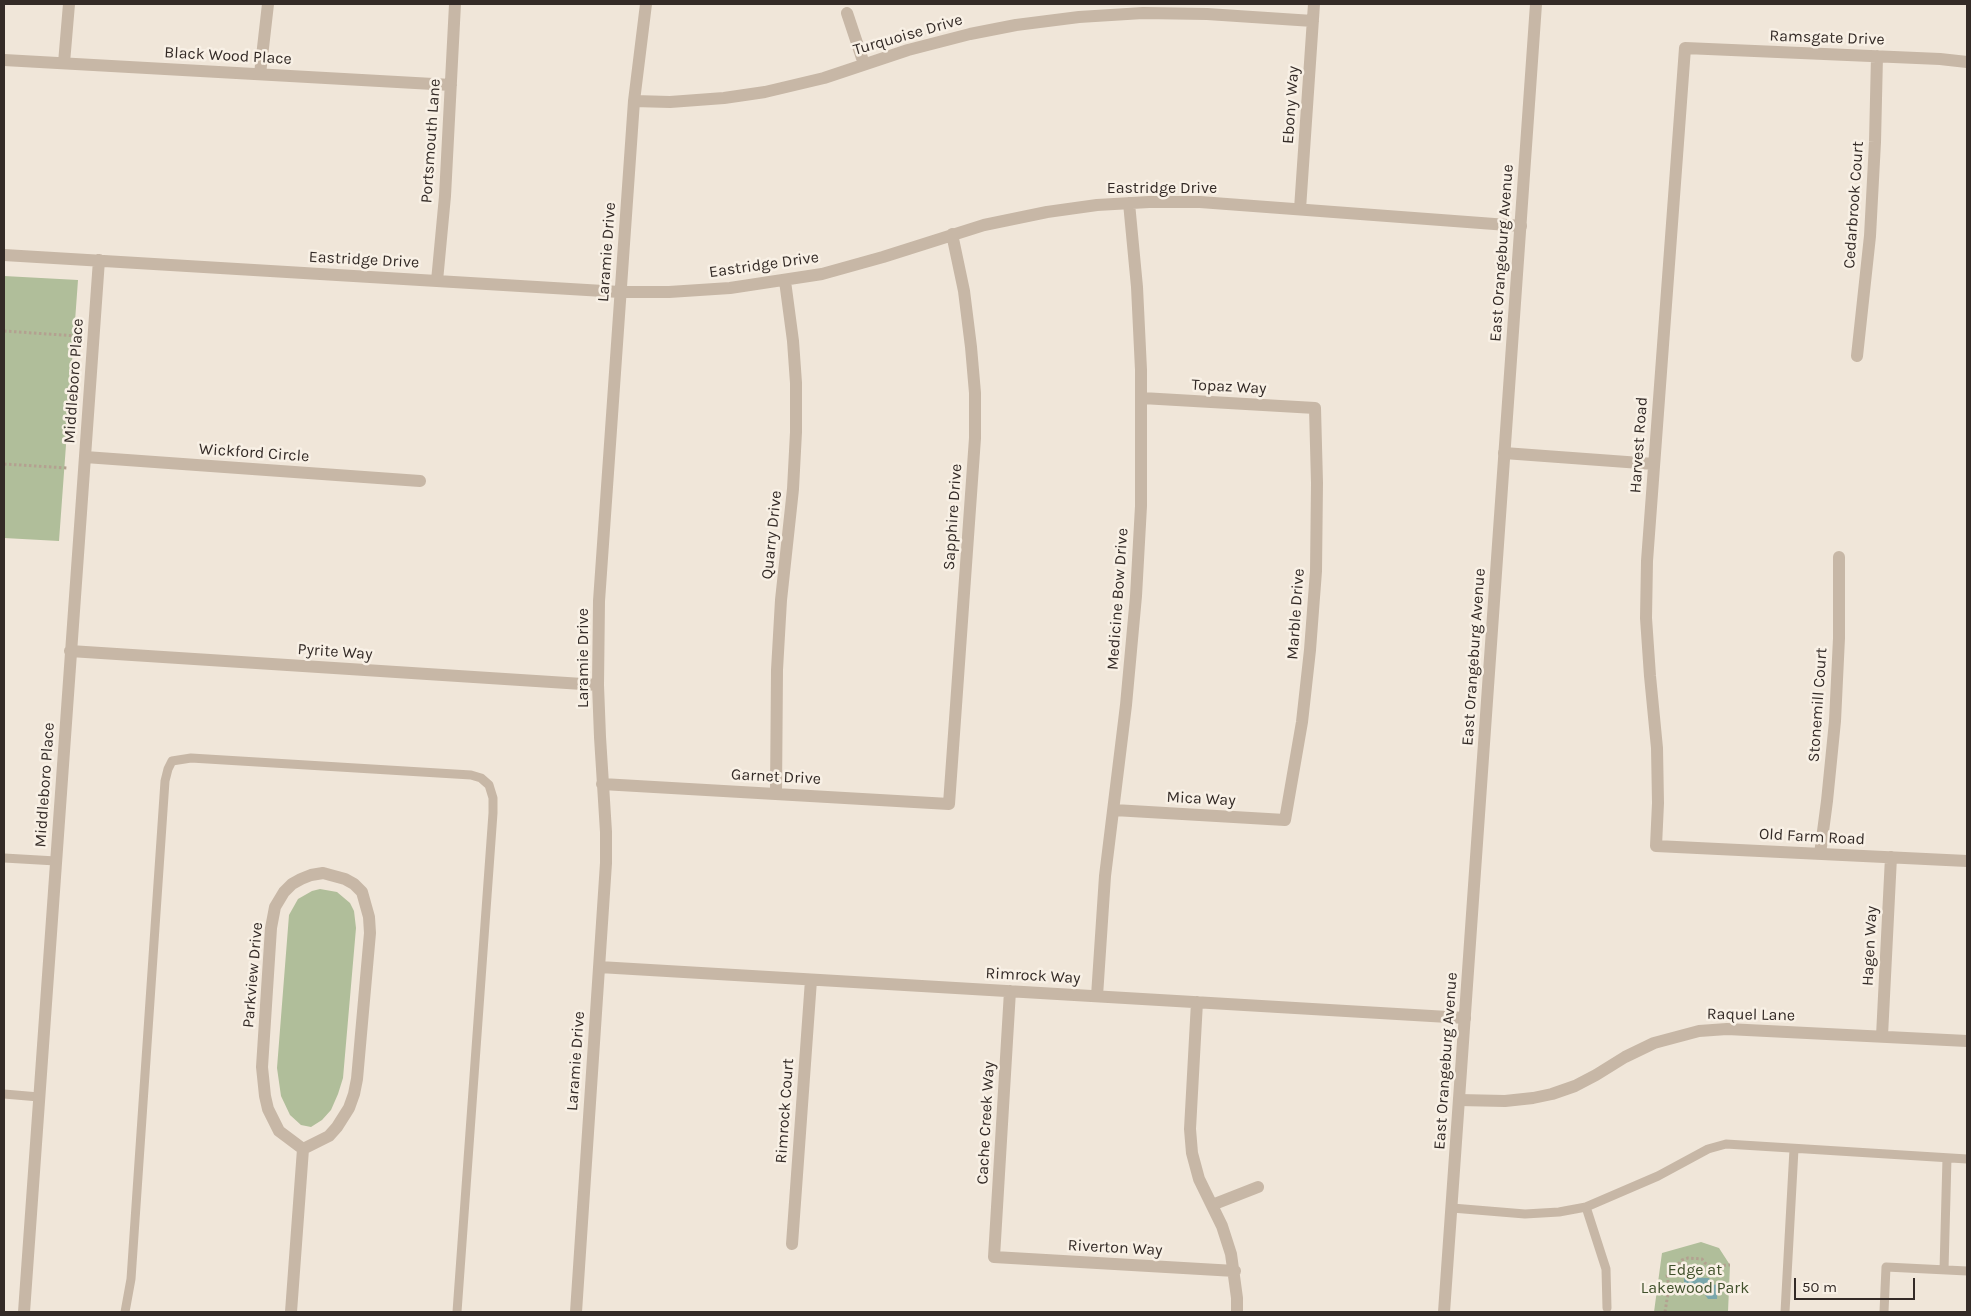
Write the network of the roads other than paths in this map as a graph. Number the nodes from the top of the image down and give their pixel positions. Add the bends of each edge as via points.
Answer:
1 (69, 4) edge
2 (268, 4) edge
3 (455, 4) edge
4 (646, 4) edge
5 (1314, 4) edge
6 (1536, 4) edge
7 (847, 13) dead end
8 (1313, 22) junction
9 (1685, 48) joint
10 (1877, 56) junction
11 (4, 60) edge
12 (1967, 62) edge
13 (64, 63) junction
14 (864, 64) junction
15 (260, 74) junction
16 (451, 85) junction
17 (634, 101) junction
18 (1129, 204) junction
19 (1300, 209) junction
20 (1521, 226) junction
21 (952, 234) junction
22 (4, 254) edge
23 (99, 260) junction
24 (437, 281) junction
25 (785, 281) junction
26 (620, 292) junction
27 (1857, 356) dead end
28 (1142, 398) junction
29 (1314, 408) joint
30 (1504, 453) junction
31 (85, 457) junction
32 (1654, 464) junction
33 (420, 481) dead end
34 (1839, 557) dead end
35 (70, 651) junction
36 (598, 685) junction
37 (602, 784) junction
38 (776, 794) junction
39 (948, 804) joint
40 (1114, 810) junction
41 (1285, 820) joint
42 (1656, 846) joint
43 (1820, 854) junction
44 (1891, 857) junction
45 (4, 858) edge
46 (56, 861) junction
47 (1967, 861) edge
48 (599, 967) junction
49 (811, 980) junction
50 (1010, 991) junction
51 (1098, 996) junction
52 (1197, 1002) junction
53 (1466, 1018) junction
54 (1882, 1036) junction
55 (1967, 1041) edge
56 (4, 1094) edge
57 (39, 1097) junction
58 (1459, 1100) junction
59 (1794, 1148) junction
60 (303, 1149) junction
61 (1947, 1158) junction
62 (1967, 1159) edge
63 (1258, 1187) dead end
64 (1212, 1205) junction
65 (1586, 1207) junction
66 (1452, 1208) junction
67 (792, 1244) dead end
68 (994, 1257) joint
69 (1944, 1270) junction
70 (1235, 1271) junction
71 (1967, 1271) edge
72 (1607, 1308) dead end
73 (24, 1312) edge
74 (125, 1312) edge
75 (291, 1312) edge
76 (457, 1312) edge
77 (576, 1312) edge
78 (1237, 1312) edge
79 (1444, 1312) edge
80 (1785, 1312) edge
81 (1884, 1312) edge

1 - 13 street
2 - 15 street
3 - 16 street, Portsmouth Lane
4 - 17 street, Laramie Drive
5 - 8 street, Ebony Way
6 - 20 street, East Orangeburg Avenue
7 - 14 street
8 - 14 street, Turquoise Drive via 1206,14 1079,17 970,34
8 - 19 street, Ebony Way
9 - 10 street, Ramsgate Drive
9 - 32 street, Harvest Road
10 - 12 street, Ramsgate Drive
10 - 27 street, Cedarbrook Court via 1870,236
11 - 13 street, Black Wood Place
13 - 15 street, Black Wood Place
14 - 17 street, Turquoise Drive via 824,78 765,92 724,98
15 - 16 street, Black Wood Place
16 - 24 street, Portsmouth Lane
17 - 26 street, Laramie Drive
18 - 19 street, Eastridge Drive via 1200,202
18 - 21 street, Eastridge Drive via 1046,212
18 - 28 street, Medicine Bow Drive
19 - 20 street, Eastridge Drive
20 - 30 street, East Orangeburg Avenue
21 - 25 street, Eastridge Drive via 883,257
21 - 39 street, Sapphire Drive via 972,347 975,438
22 - 23 street, Eastridge Drive
23 - 24 street, Eastridge Drive
23 - 31 street, Middleboro Place
24 - 26 street, Eastridge Drive
25 - 26 street, Eastridge Drive via 721,289
25 - 38 street, Quarry Drive via 793,341 796,432 777,670
26 - 36 street, Laramie Drive via 599,601
28 - 29 street, Topaz Way
28 - 40 street, Medicine Bow Drive via 1136,596
29 - 41 street, Marble Drive via 1316,571 1302,722
30 - 32 street
30 - 53 street, East Orangeburg Avenue
31 - 33 street, Wickford Circle
31 - 35 street, Middleboro Place
32 - 42 street, Harvest Road via 1646,560 1646,618 1657,748
34 - 43 street, Stonemill Court via 1835,720
35 - 36 street, Pyrite Way
35 - 46 street, Middleboro Place
36 - 37 street, Laramie Drive
37 - 38 street, Garnet Drive
37 - 48 street, Laramie Drive via 606,863
38 - 39 street, Garnet Drive
40 - 41 street, Mica Way
40 - 51 street, Medicine Bow Drive via 1105,876
42 - 43 street, Old Farm Road
43 - 44 street, Old Farm Road
44 - 47 street, Old Farm Road
44 - 54 street, Hagen Way
45 - 46 lane
46 - 57 street, Middleboro Place
48 - 49 street, Rimrock Way
48 - 77 street, Laramie Drive
49 - 50 street, Rimrock Way
49 - 67 street, Rimrock Court
50 - 51 street, Rimrock Way
50 - 68 street, Cache Creek Way
51 - 52 street, Rimrock Way
52 - 53 street, Rimrock Way
52 - 64 street via 1190,1129 1199,1179
53 - 58 street, East Orangeburg Avenue
54 - 55 street, Raquel Lane
54 - 58 street, Raquel Lane via 1727,1028 1699,1031 1654,1043 1575,1086 1552,1094 1505,1101
56 - 57 lane
57 - 73 street, Middleboro Place
58 - 66 street, East Orangeburg Avenue
59 - 61 lane
59 - 65 lane via 1726,1144 1708,1149 1658,1176
59 - 80 lane
60 - 60 street, Parkview Drive via 329,1136 349,1108 354,1094 370,933 362,892 345,879 322,873 301,879 284,892 275,907 271,928 262,1068 265,1096 279,1131
60 - 75 street
61 - 62 lane
61 - 69 lane
63 - 64 street
64 - 70 street via 1222,1226
65 - 66 lane via 1525,1214
65 - 72 lane via 1606,1269
66 - 79 street, East Orangeburg Avenue
68 - 70 street, Riverton Way
69 - 71 lane
69 - 81 lane via 1886,1267
70 - 78 street
74 - 76 lane via 131,1279 165,781 172,761 191,758 471,775 489,785 493,813

